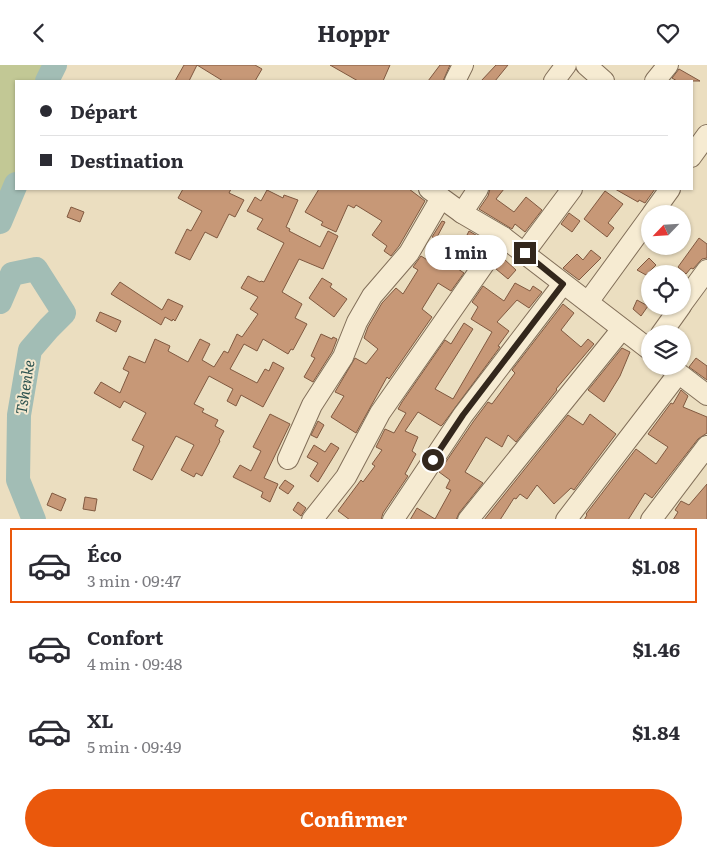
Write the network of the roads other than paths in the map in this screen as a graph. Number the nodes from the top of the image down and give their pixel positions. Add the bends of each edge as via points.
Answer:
1 (463, 65) edge
2 (566, 65) edge
3 (586, 65) edge
4 (668, 65) edge
5 (456, 80) edge
6 (555, 80) edge
7 (603, 80) edge
8 (656, 80) edge
9 (702, 138) edge
10 (693, 154) edge
11 (477, 190) edge
12 (571, 190) edge
13 (669, 190) edge
14 (435, 193) edge
15 (658, 205) edge
16 (462, 213) junction
17 (641, 229) edge
18 (503, 237) junction
19 (525, 253) junction
20 (707, 270) edge
21 (563, 284) junction
22 (691, 292) edge
23 (588, 302) junction
24 (622, 329) junction
25 (641, 343) edge
26 (670, 375) edge
27 (681, 375) edge
28 (707, 395) edge
29 (707, 446) edge
30 (288, 459) dead end
31 (312, 519) edge
32 (393, 519) edge
33 (468, 519) edge
34 (566, 519) edge
35 (651, 519) edge

1 - 5 street
2 - 6 street
3 - 7 street
4 - 8 street
9 - 10 street
11 - 16 street
12 - 19 street
13 - 15 street
14 - 16 street
14 - 30 street via 409,253 372,297 357,321 343,357 312,405
16 - 18 street
17 - 23 street
18 - 19 street
18 - 31 street via 380,413 346,477
19 - 21 street
20 - 22 street
21 - 23 street
21 - 32 street via 463,415
23 - 24 street
24 - 25 street
24 - 33 street
26 - 34 street
27 - 28 street
29 - 35 street

